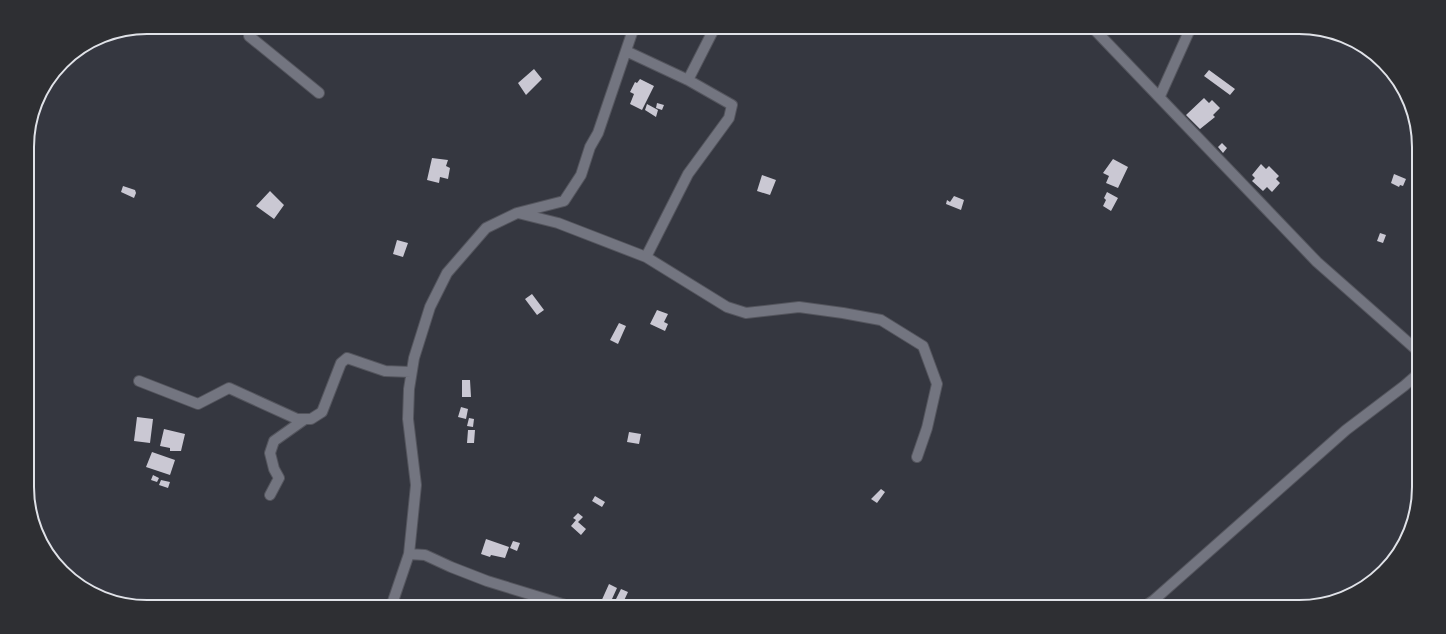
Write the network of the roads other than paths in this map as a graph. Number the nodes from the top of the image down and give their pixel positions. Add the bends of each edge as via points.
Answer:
1 (632, 34) edge
2 (711, 34) edge
3 (1099, 34) edge
4 (1189, 34) edge
5 (249, 36) dead end
6 (626, 51) junction
7 (688, 80) junction
8 (318, 93) dead end
9 (1160, 96) junction
10 (517, 213) junction
11 (646, 257) junction
12 (1412, 346) edge
13 (411, 372) junction
14 (1412, 379) edge
15 (140, 381) dead end
16 (305, 419) junction
17 (916, 457) dead end
18 (270, 495) dead end
19 (410, 554) junction
20 (394, 600) edge
21 (549, 600) edge
22 (1154, 600) edge

1 - 6 street
2 - 7 street
3 - 9 street
4 - 9 street
5 - 8 street
6 - 7 street
6 - 10 street via 581,175 564,201
7 - 11 street via 732,105 730,118 688,174
9 - 12 street via 1317,262
10 - 11 street via 558,223
10 - 13 street via 486,228 447,273 430,307
11 - 17 street via 727,307 746,314 799,307 866,317 881,320 923,346 937,384 927,428
13 - 16 street via 386,371 347,358 341,363 322,412 311,419
13 - 19 street via 408,419 416,485
14 - 22 street via 1346,430
15 - 16 street via 198,404 229,388 297,419
16 - 18 street via 274,441 270,452 279,478
19 - 20 street
19 - 21 street via 425,555 487,581

